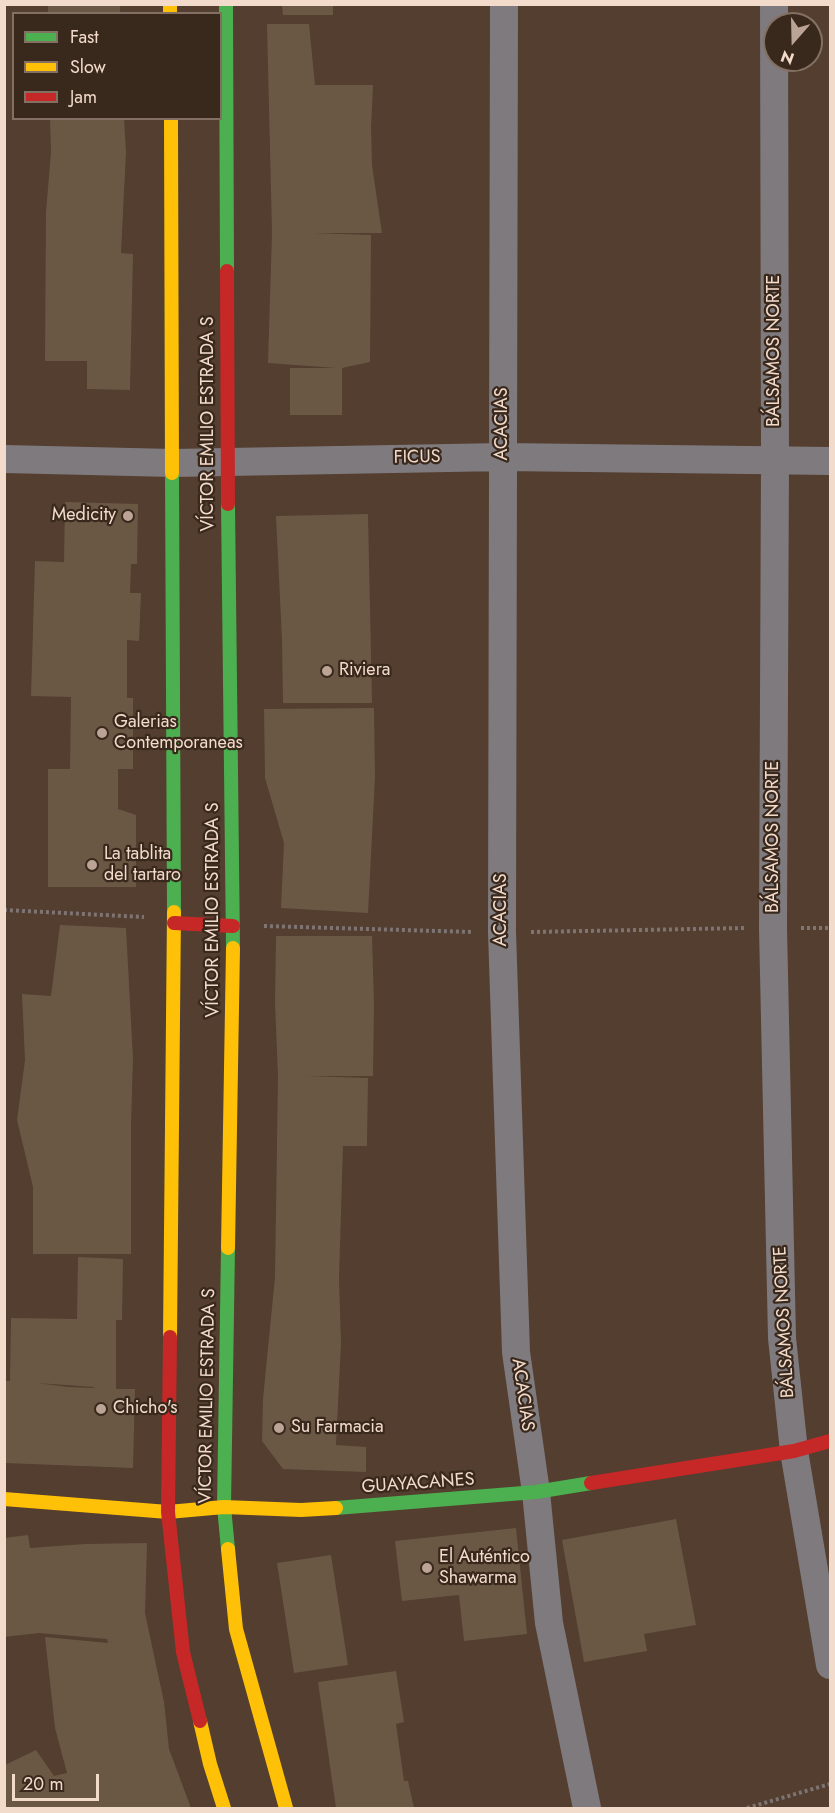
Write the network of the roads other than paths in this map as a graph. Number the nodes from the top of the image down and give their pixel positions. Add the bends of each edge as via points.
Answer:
1 (226, 4) edge
2 (504, 4) edge
3 (774, 4) edge
4 (171, 120) edge
5 (503, 457) junction
6 (4, 459) edge
7 (775, 460) junction
8 (831, 460) edge
9 (227, 461) junction
10 (173, 463) junction
11 (174, 923) junction
12 (234, 926) junction
13 (831, 1441) edge
14 (795, 1451) junction
15 (536, 1492) junction
16 (4, 1499) edge
17 (224, 1507) junction
18 (168, 1512) junction
19 (831, 1665) edge
20 (224, 1809) edge
21 (286, 1809) edge
22 (587, 1809) edge

1 - 9 main road, VÍCTOR EMILIO ESTRADA S
2 - 5 street, ACACIAS
3 - 7 street, BÁLSAMOS NORTE
4 - 10 main road, VÍCTOR EMILIO ESTRADA S
5 - 7 street, FICUS
5 - 9 street, FICUS
5 - 15 street, ACACIAS via 503,956 516,1352
6 - 10 street, FICUS
7 - 8 street, FICUS
7 - 14 street, BÁLSAMOS NORTE via 773,940 783,1338
9 - 10 street, FICUS
9 - 12 main road, VÍCTOR EMILIO ESTRADA S
10 - 11 main road, VÍCTOR EMILIO ESTRADA S
11 - 12 main road
11 - 18 main road, VÍCTOR EMILIO ESTRADA S
12 - 17 main road, VÍCTOR EMILIO ESTRADA S
13 - 14 main road, GUAYACANES
14 - 15 main road, GUAYACANES
14 - 19 street, BÁLSAMOS NORTE
15 - 17 main road, GUAYACANES via 301,1510
15 - 22 street, ACACIAS via 549,1623
16 - 18 main road, GUAYACANES
17 - 18 main road, GUAYACANES
17 - 21 main road, VÍCTOR EMILIO ESTRADA S via 236,1629
18 - 20 main road, VÍCTOR EMILIO ESTRADA S via 183,1652

